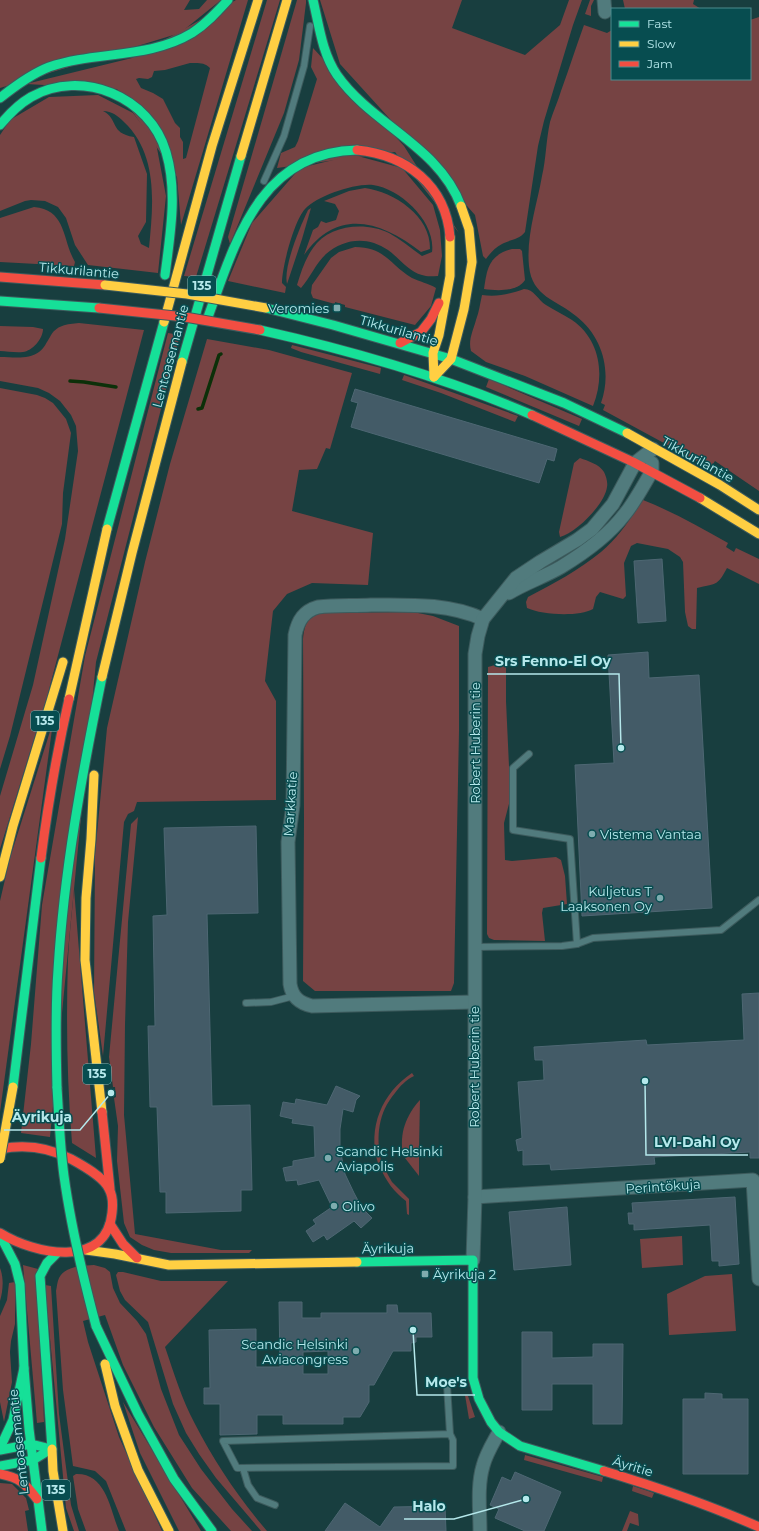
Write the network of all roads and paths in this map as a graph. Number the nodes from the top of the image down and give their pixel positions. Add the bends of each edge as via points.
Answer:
1 (228, 0) edge
2 (258, 0) edge
3 (287, 0) edge
4 (313, 2) edge
5 (0, 98) edge
6 (0, 125) edge
7 (262, 187) dead end
8 (258, 194) dead end
9 (246, 223) junction
10 (0, 277) edge
11 (449, 282) junction
12 (0, 301) edge
13 (205, 326) dead end
14 (400, 343) junction
15 (156, 352) junction
16 (433, 353) junction
17 (451, 359) junction
18 (434, 377) junction
19 (188, 378) dead end
20 (166, 420) junction
21 (653, 448) junction
22 (635, 463) junction
23 (652, 471) junction
24 (759, 510) edge
25 (759, 534) edge
26 (98, 568) junction
27 (499, 599) junction
28 (81, 603) dead end
29 (483, 619) junction
30 (66, 652) dead end
31 (93, 722) junction
32 (528, 754) dead end
33 (0, 877) edge
34 (759, 900) edge
35 (577, 944) junction
36 (475, 947) junction
37 (294, 996) junction
38 (474, 1002) junction
39 (246, 1003) dead end
40 (0, 1149) edge
41 (0, 1159) edge
42 (0, 1170) edge
43 (110, 1189) junction
44 (475, 1197) junction
45 (110, 1224) junction
46 (0, 1234) edge
47 (86, 1250) junction
48 (57, 1253) junction
49 (137, 1258) junction
50 (473, 1260) junction
51 (759, 1279) edge
52 (96, 1326) junction
53 (24, 1368) junction
54 (446, 1385) dead end
55 (499, 1432) junction
56 (450, 1434) junction
57 (31, 1444) junction
58 (0, 1449) edge
59 (51, 1449) junction
60 (33, 1460) junction
61 (0, 1466) edge
62 (243, 1468) junction
63 (0, 1474) edge
64 (37, 1499) junction
65 (275, 1505) dead end
66 (759, 1527) edge
67 (42, 1531) edge
68 (63, 1531) edge
69 (169, 1531) edge
70 (212, 1531) edge
71 (480, 1531) edge

1 - 5 main road via 219,13 207,22 167,45 56,65 39,71
2 - 15 main road, Lentoasemantie / 135 via 212,146
3 - 20 main road, Lentoasemantie / 135 via 226,203
4 - 7 lane via 304,66 284,136
4 - 17 main road via 323,45 337,74 357,98 426,155 444,174 457,196 469,229 472,262 464,309
6 - 15 main road via 22,103 36,94 70,85 87,86 122,96 137,106 149,119 167,154 174,193
8 - 9 lane
9 - 11 main road via 277,181 308,160 324,153 342,150 379,153 396,158 411,168 426,180 438,199 450,235
9 - 13 main road
10 - 14 main road, Tikkurilantie, bridge via 187,294 266,308
11 - 14 main road via 422,332
11 - 16 main road
12 - 18 main road, bridge via 185,317 260,330 350,351
14 - 16 main road, Tikkurilantie
15 - 26 main road, Lentoasemantie / 135
16 - 17 main road, Tikkurilantie
16 - 18 main road
17 - 18 main road
17 - 21 main road, Tikkurilantie via 564,403 620,429
18 - 22 main road via 539,417
19 - 20 main road
20 - 31 main road, Lentoasemantie / 135 via 126,574
21 - 22 street, Robert Huberin tie
21 - 23 street, Robert Huberin tie
21 - 24 main road, Tikkurilantie
22 - 23 main road
22 - 27 street, Robert Huberin tie via 613,504 598,522 585,535 516,578
23 - 25 main road
23 - 27 street, Robert Huberin tie via 625,515 606,535 559,568 523,584
26 - 28 main road, 135
26 - 41 main road, bridge via 61,735 45,827 13,1087
27 - 29 street, Robert Huberin tie
29 - 36 street, Robert Huberin tie via 475,654
29 - 37 street, Markkatie via 468,612 435,606 400,605 318,607 306,612 299,621 295,635 292,805 288,842 290,984
30 - 33 main road, 135
31 - 43 main road, 135 via 94,770 85,960
31 - 52 main road, bridge via 81,777 62,920 56,1040 64,1176 83,1280
32 - 35 lane via 513,768 513,830 570,839
34 - 35 lane via 721,930 593,938
35 - 36 lane
36 - 38 street, Robert Huberin tie
37 - 38 street via 304,1004 312,1006
37 - 39 lane via 271,1002
38 - 44 street, Robert Huberin tie
40 - 43 main road via 16,1146 66,1156 88,1169
41 - 42 main road
43 - 45 main road, 135 via 113,1206
44 - 50 street, Robert Huberin tie
44 - 51 street, Perintökuja via 753,1180
45 - 47 main road, 135 via 104,1237
45 - 49 main road via 123,1244
46 - 48 main road via 16,1242
46 - 53 main road, Lentoasemantie / 135 via 15,1264 20,1284
47 - 48 main road, 135
47 - 49 main road, Äyrikuja
48 - 59 main road, 135 via 43,1268 40,1276
49 - 50 main road, Äyrikuja via 169,1265
50 - 55 main road, Robert Huberin tie via 474,1378 479,1399
52 - 69 main road via 114,1406 138,1470
52 - 70 main road via 138,1414 174,1479
53 - 57 main road, Lentoasemantie / 135
53 - 58 main road via 10,1428
54 - 56 lane
55 - 66 main road, Äyritie via 520,1446 651,1485
55 - 71 street via 486,1456 481,1476
56 - 62 lane via 453,1440 453,1466
56 - 62 lane via 223,1441 237,1468
57 - 58 main road
57 - 59 main road
57 - 60 main road, Lentoasemantie / 135
59 - 60 main road
59 - 68 main road, 135
60 - 61 main road
60 - 64 main road, Lentoasemantie / 135
62 - 65 lane via 248,1485 257,1498
63 - 64 main road via 24,1482
64 - 67 main road, Lentoasemantie / 135

